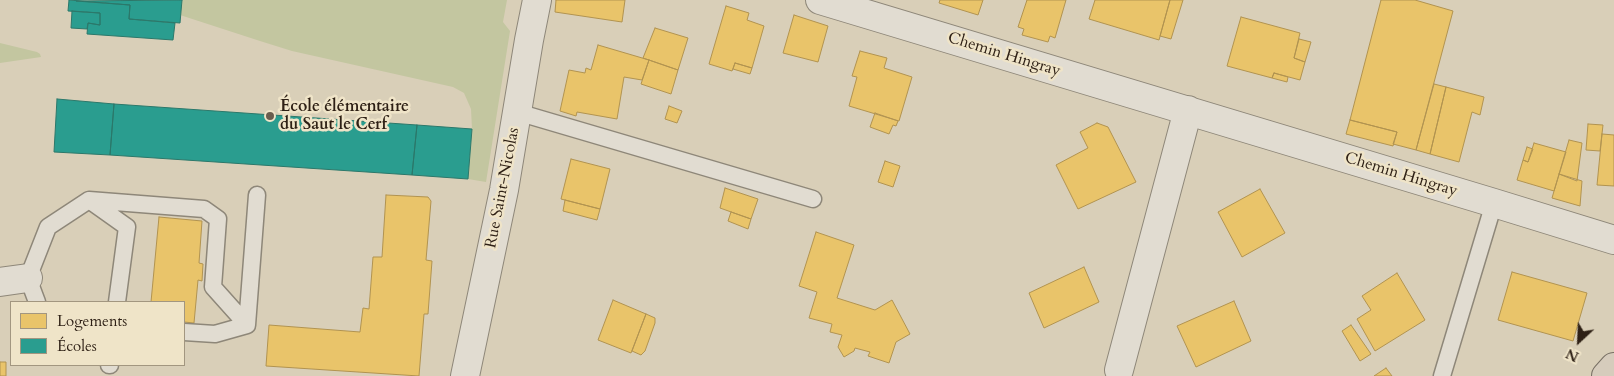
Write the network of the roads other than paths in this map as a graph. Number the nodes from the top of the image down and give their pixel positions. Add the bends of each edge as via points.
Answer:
1 (537, 0) edge
2 (820, 0) edge
3 (1188, 110) junction
4 (517, 112) junction
5 (257, 195) dead end
6 (89, 200) junction
7 (813, 200) dead end
8 (1494, 203) junction
9 (1614, 240) edge
10 (0, 282) edge
11 (33, 290) edge
12 (117, 301) edge
13 (247, 325) junction
14 (185, 332) edge
15 (1614, 367) edge
16 (1120, 370) dead end
17 (465, 376) edge
18 (1442, 376) edge
19 (1606, 376) edge

1 - 4 street, Rue Saint-Nicolas
2 - 3 street, Chemin Hingray
3 - 8 street, Chemin Hingray
3 - 16 street
4 - 7 lane
4 - 17 street, Rue Saint-Nicolas
5 - 13 lane
6 - 11 lane via 48,227
6 - 12 lane via 127,228
6 - 13 lane via 204,209 218,219 213,287
8 - 9 street, Chemin Hingray
8 - 18 lane
10 - 11 street
13 - 14 lane via 215,334
15 - 19 main road

